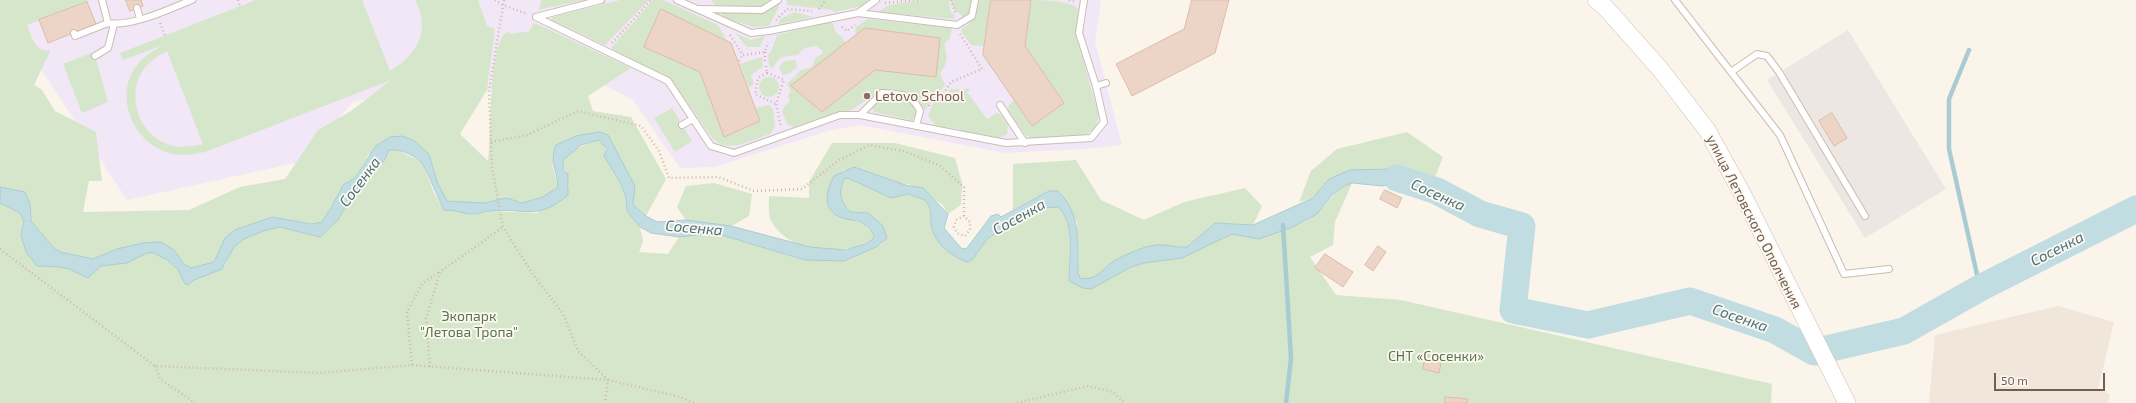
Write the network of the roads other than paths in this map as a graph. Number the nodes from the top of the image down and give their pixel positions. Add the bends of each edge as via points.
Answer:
1 (102, 0) edge
2 (192, 0) edge
3 (601, 0) edge
4 (677, 0) edge
5 (778, 0) edge
6 (876, 0) edge
7 (975, 0) edge
8 (1084, 0) edge
9 (1675, 0) edge
10 (1601, 2) edge
11 (137, 8) dead end
12 (696, 9) junction
13 (858, 13) junction
14 (140, 19) junction
15 (111, 23) junction
16 (74, 33) dead end
17 (95, 56) dead end
18 (1731, 72) junction
19 (1106, 83) dead end
20 (1096, 86) junction
21 (1000, 105) dead end
22 (860, 115) junction
23 (693, 119) junction
24 (682, 125) dead end
25 (916, 126) junction
26 (1025, 143) junction
27 (1864, 216) dead end
28 (1889, 269) dead end
29 (1847, 403) edge

1 - 15 lane
2 - 14 lane
3 - 23 lane via 536,17 668,81
4 - 12 lane
5 - 12 lane via 762,10
6 - 13 lane
7 - 13 lane via 972,16 957,25
8 - 20 lane via 1079,33
9 - 18 lane
10 - 29 main road, улица Летовского Ополчения via 1660,69 1707,130 1743,195
11 - 14 lane
12 - 13 lane via 751,33
14 - 15 lane
15 - 16 lane via 75,36
15 - 17 lane via 108,48
18 - 27 lane via 1757,54 1767,56
18 - 28 lane via 1780,135 1844,274
19 - 20 lane
20 - 26 lane via 1104,122 1091,138
21 - 26 lane
22 - 23 lane via 840,116 734,153 711,146
22 - 25 lane
22 - 25 lane via 882,94 904,94 916,102 920,110
23 - 24 lane
25 - 26 lane via 957,131 1006,143

